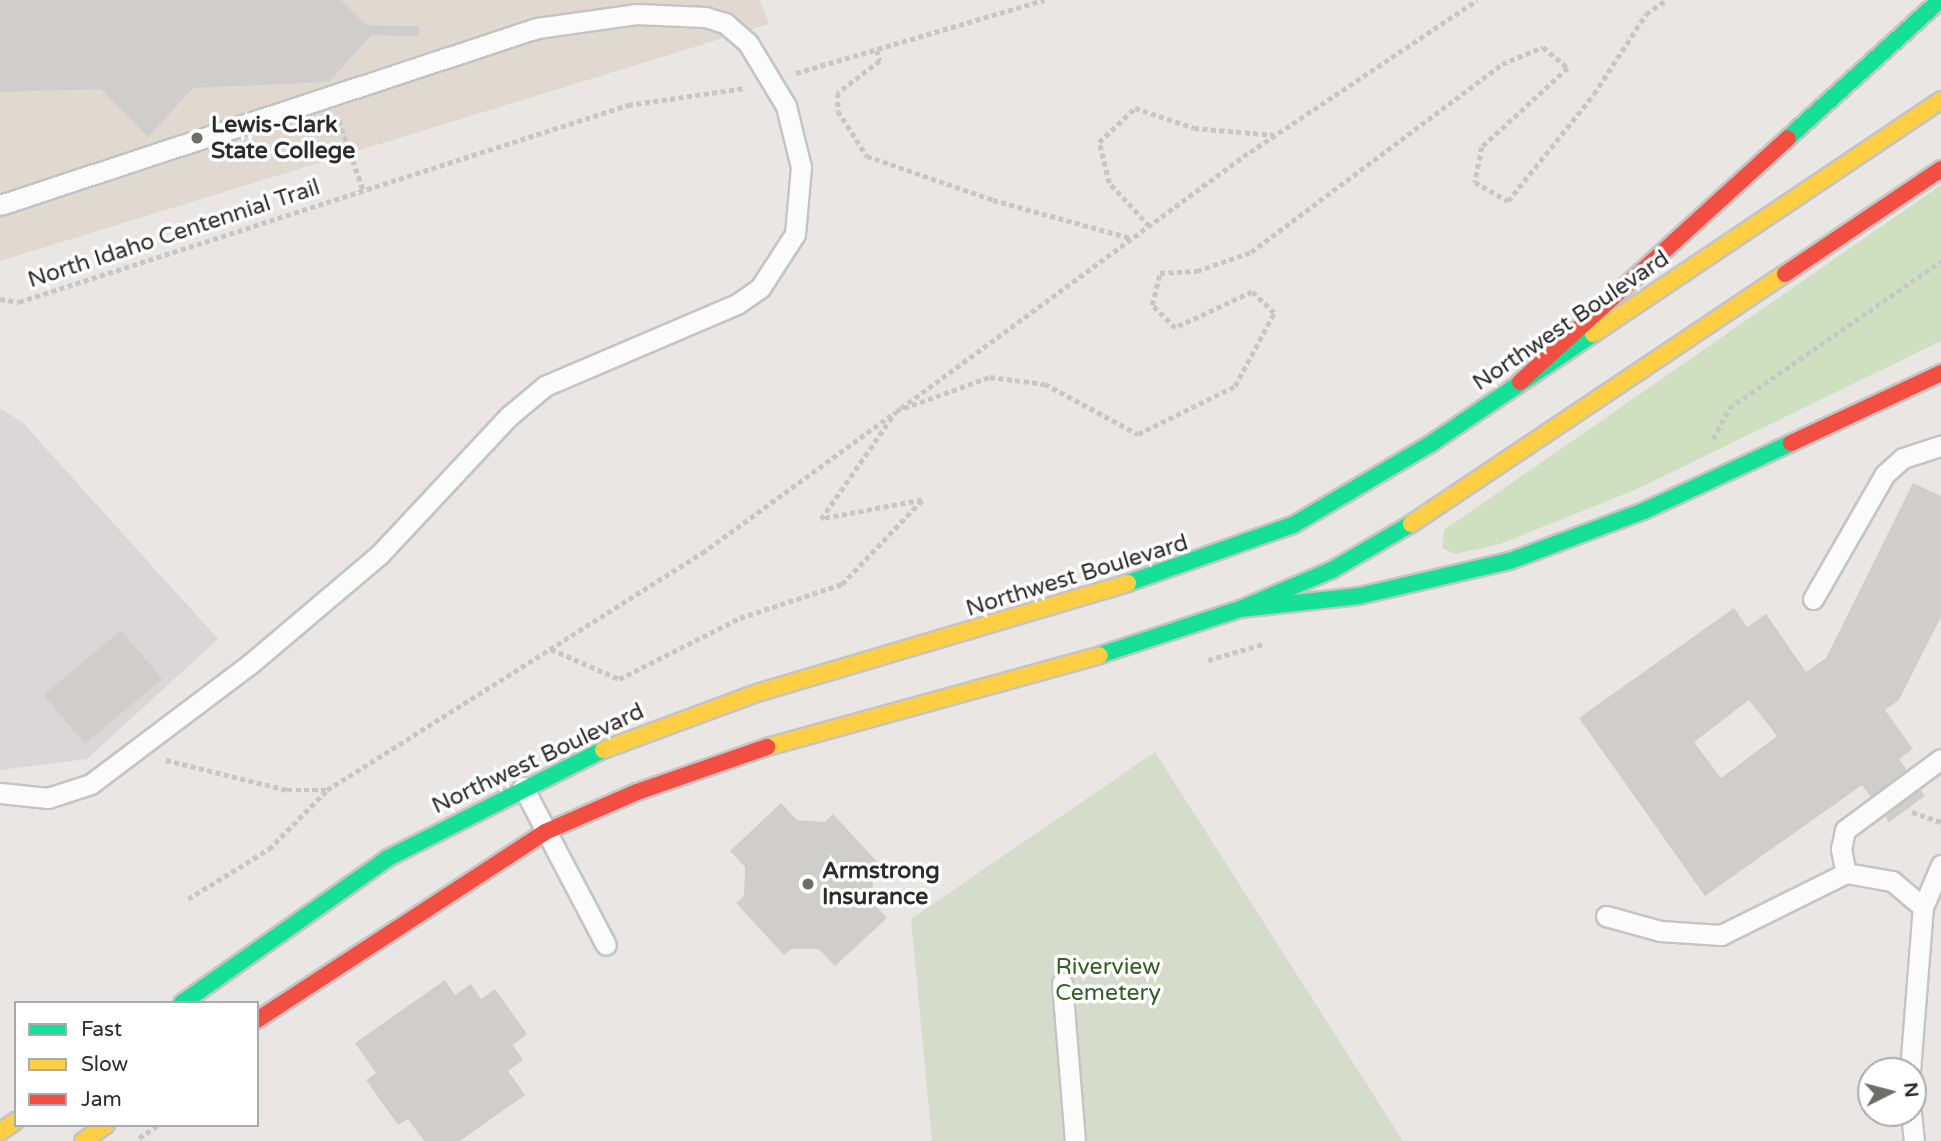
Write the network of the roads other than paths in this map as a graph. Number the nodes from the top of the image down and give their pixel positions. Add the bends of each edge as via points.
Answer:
1 (1940, 0) edge
2 (1941, 100) edge
3 (1941, 169) edge
4 (0, 205) edge
5 (1941, 373) edge
6 (1520, 382) junction
7 (1941, 446) edge
8 (1813, 599) dead end
9 (1240, 608) junction
10 (1941, 759) edge
11 (523, 788) junction
12 (0, 793) edge
13 (545, 832) junction
14 (1941, 865) edge
15 (1846, 873) junction
16 (1923, 907) junction
17 (1606, 916) dead end
18 (606, 945) dead end
19 (1062, 983) dead end
20 (184, 1001) edge
21 (259, 1019) edge
22 (1911, 1057) edge
23 (103, 1127) edge
24 (83, 1141) edge
25 (1075, 1141) edge

1 - 6 main road
2 - 6 main road, Northwest Boulevard
3 - 9 main road via 1432,512 1332,570
4 - 12 lane via 537,28 588,18 677,13 725,23 748,43 772,80 796,134 800,205 794,234 760,288 737,304 545,386 509,416 379,555 250,664 92,784 30,799
5 - 9 main road via 1644,510 1510,561 1359,596
6 - 11 main road, Northwest Boulevard via 1349,493 1244,547 757,693 597,752
7 - 8 lane via 1903,458 1885,474
9 - 13 main road via 1060,668 708,765
10 - 15 lane via 1845,830 1840,849
11 - 13 lane
11 - 20 main road, Northwest Boulevard via 388,858
13 - 18 lane
13 - 21 main road via 422,906
14 - 16 lane
15 - 16 lane via 1892,881
15 - 17 lane via 1720,935 1660,931
16 - 22 lane
19 - 25 lane
23 - 24 main road

